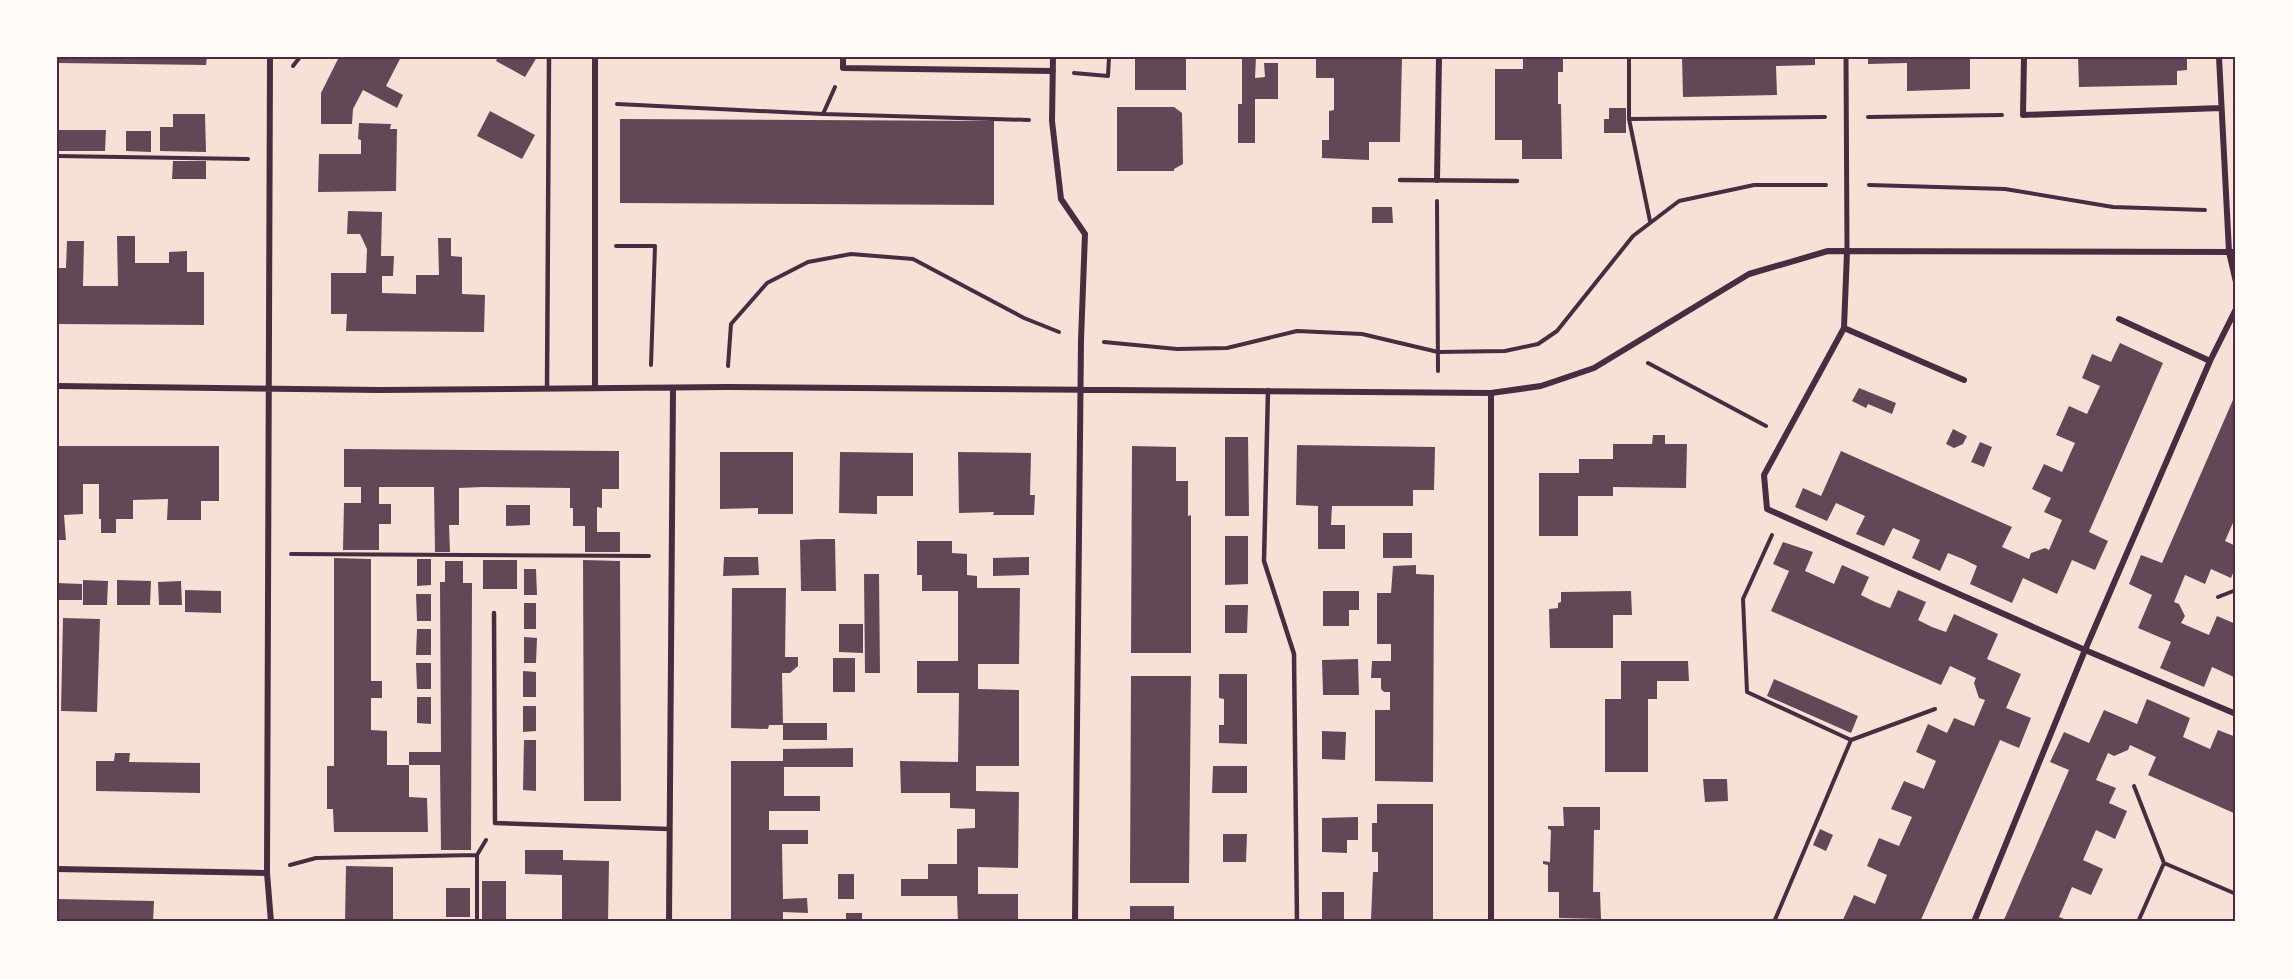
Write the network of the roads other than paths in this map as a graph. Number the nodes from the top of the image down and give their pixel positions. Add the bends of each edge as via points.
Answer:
1 (270, 57) edge
2 (549, 57) edge
3 (595, 57) edge
4 (843, 57) edge
5 (1053, 57) edge
6 (1439, 57) edge
7 (1846, 57) edge
8 (2024, 57) edge
9 (2219, 57) edge
10 (1053, 71) junction
11 (2221, 108) junction
12 (1400, 180) dead end
13 (1437, 180) junction
14 (1517, 182) dead end
15 (1847, 252) junction
16 (2233, 252) edge
17 (2236, 282) edge
18 (2236, 309) edge
19 (2119, 319) dead end
20 (1844, 328) junction
21 (2210, 361) junction
22 (1964, 380) dead end
23 (57, 386) edge
24 (269, 388) junction
25 (547, 388) junction
26 (595, 388) junction
27 (673, 388) junction
28 (1082, 390) junction
29 (1268, 390) junction
30 (1491, 393) junction
31 (494, 613) dead end
32 (2085, 650) junction
33 (2236, 714) edge
34 (669, 829) junction
35 (57, 869) edge
36 (267, 873) junction
37 (271, 922) edge
38 (669, 922) edge
39 (1075, 922) edge
40 (1297, 922) edge
41 (1491, 922) edge
42 (1974, 922) edge

1 - 24 street
2 - 25 lane
3 - 26 street
4 - 10 street via 843,68
5 - 10 street
6 - 13 street
7 - 15 street
8 - 11 street via 2024,115
9 - 11 street
10 - 28 street via 1052,121 1061,199 1085,234
11 - 16 street
12 - 13 lane
13 - 14 lane
15 - 16 street
15 - 20 street
15 - 30 street via 1828,251 1749,274 1594,368 1541,386
16 - 17 street
18 - 21 street
19 - 21 street
20 - 22 street
20 - 32 street via 1764,475 1767,509
21 - 32 street
23 - 24 street
24 - 25 street
24 - 36 street
25 - 26 street
26 - 27 street
27 - 28 street
27 - 34 street
28 - 29 street
28 - 39 street
29 - 30 street
29 - 40 lane via 1264,561 1294,654
30 - 41 street
31 - 34 lane via 495,823
32 - 33 street
32 - 42 street
34 - 38 street
35 - 36 street
36 - 37 street

